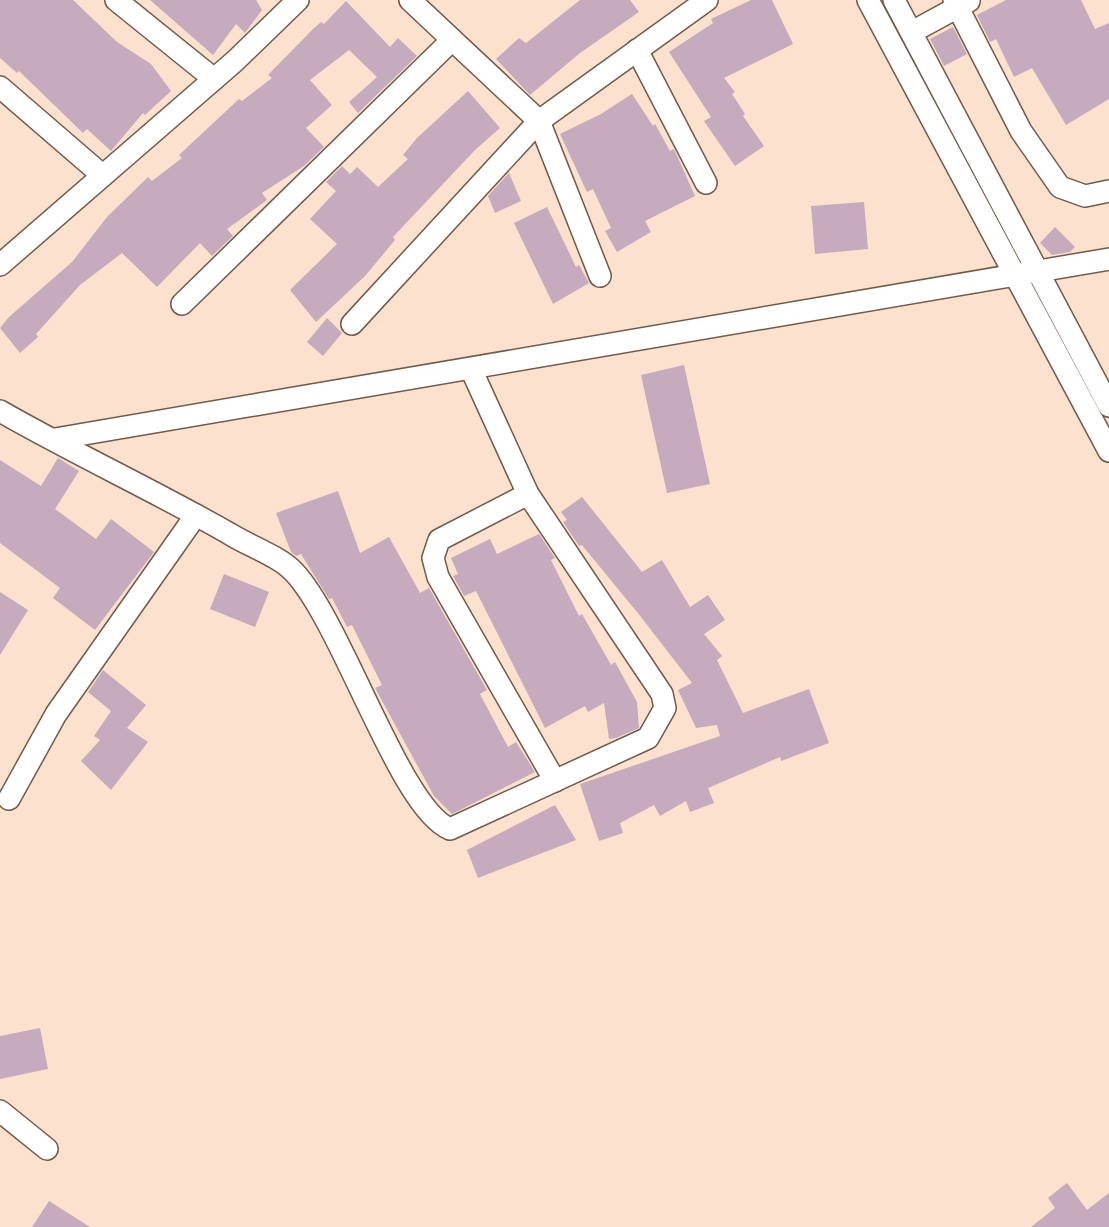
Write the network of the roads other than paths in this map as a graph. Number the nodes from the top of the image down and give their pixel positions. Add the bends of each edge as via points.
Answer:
1 (116, 0) edge
2 (298, 0) edge
3 (410, 0) edge
4 (708, 0) edge
5 (868, 0) edge
6 (894, 0) edge
7 (961, 2) edge
8 (912, 32) junction
9 (451, 41) junction
10 (637, 50) junction
11 (214, 79) junction
12 (0, 87) edge
13 (539, 121) junction
14 (102, 175) junction
15 (706, 183) dead end
16 (1109, 191) edge
17 (1109, 259) edge
18 (0, 265) edge
19 (1037, 271) junction
20 (1015, 275) junction
21 (600, 276) dead end
22 (181, 304) dead end
23 (352, 324) dead end
24 (471, 369) junction
25 (1109, 406) edge
26 (3, 418) edge
27 (55, 439) junction
28 (1109, 451) edge
29 (528, 494) junction
30 (196, 515) junction
31 (555, 781) junction
32 (9, 799) dead end
33 (0, 1111) edge
34 (47, 1149) dead end

1 - 11 street
2 - 11 street
3 - 9 street
4 - 10 street
5 - 20 street
6 - 8 street
7 - 8 street
7 - 16 street via 1021,131 1060,187 1085,196
8 - 19 street
9 - 13 street
9 - 22 street
10 - 13 street
10 - 15 street
11 - 14 street
12 - 14 street
13 - 21 street
13 - 23 street
14 - 18 street
17 - 19 street
19 - 20 street
19 - 25 street
20 - 24 street
20 - 28 street
24 - 27 street
24 - 29 street
26 - 27 street
27 - 30 street
29 - 31 street via 439,540 433,558 438,578
29 - 31 street via 662,694 665,708 648,738
30 - 31 street via 292,570 320,606 386,742 439,824 450,829
30 - 32 street via 56,714
33 - 34 street

